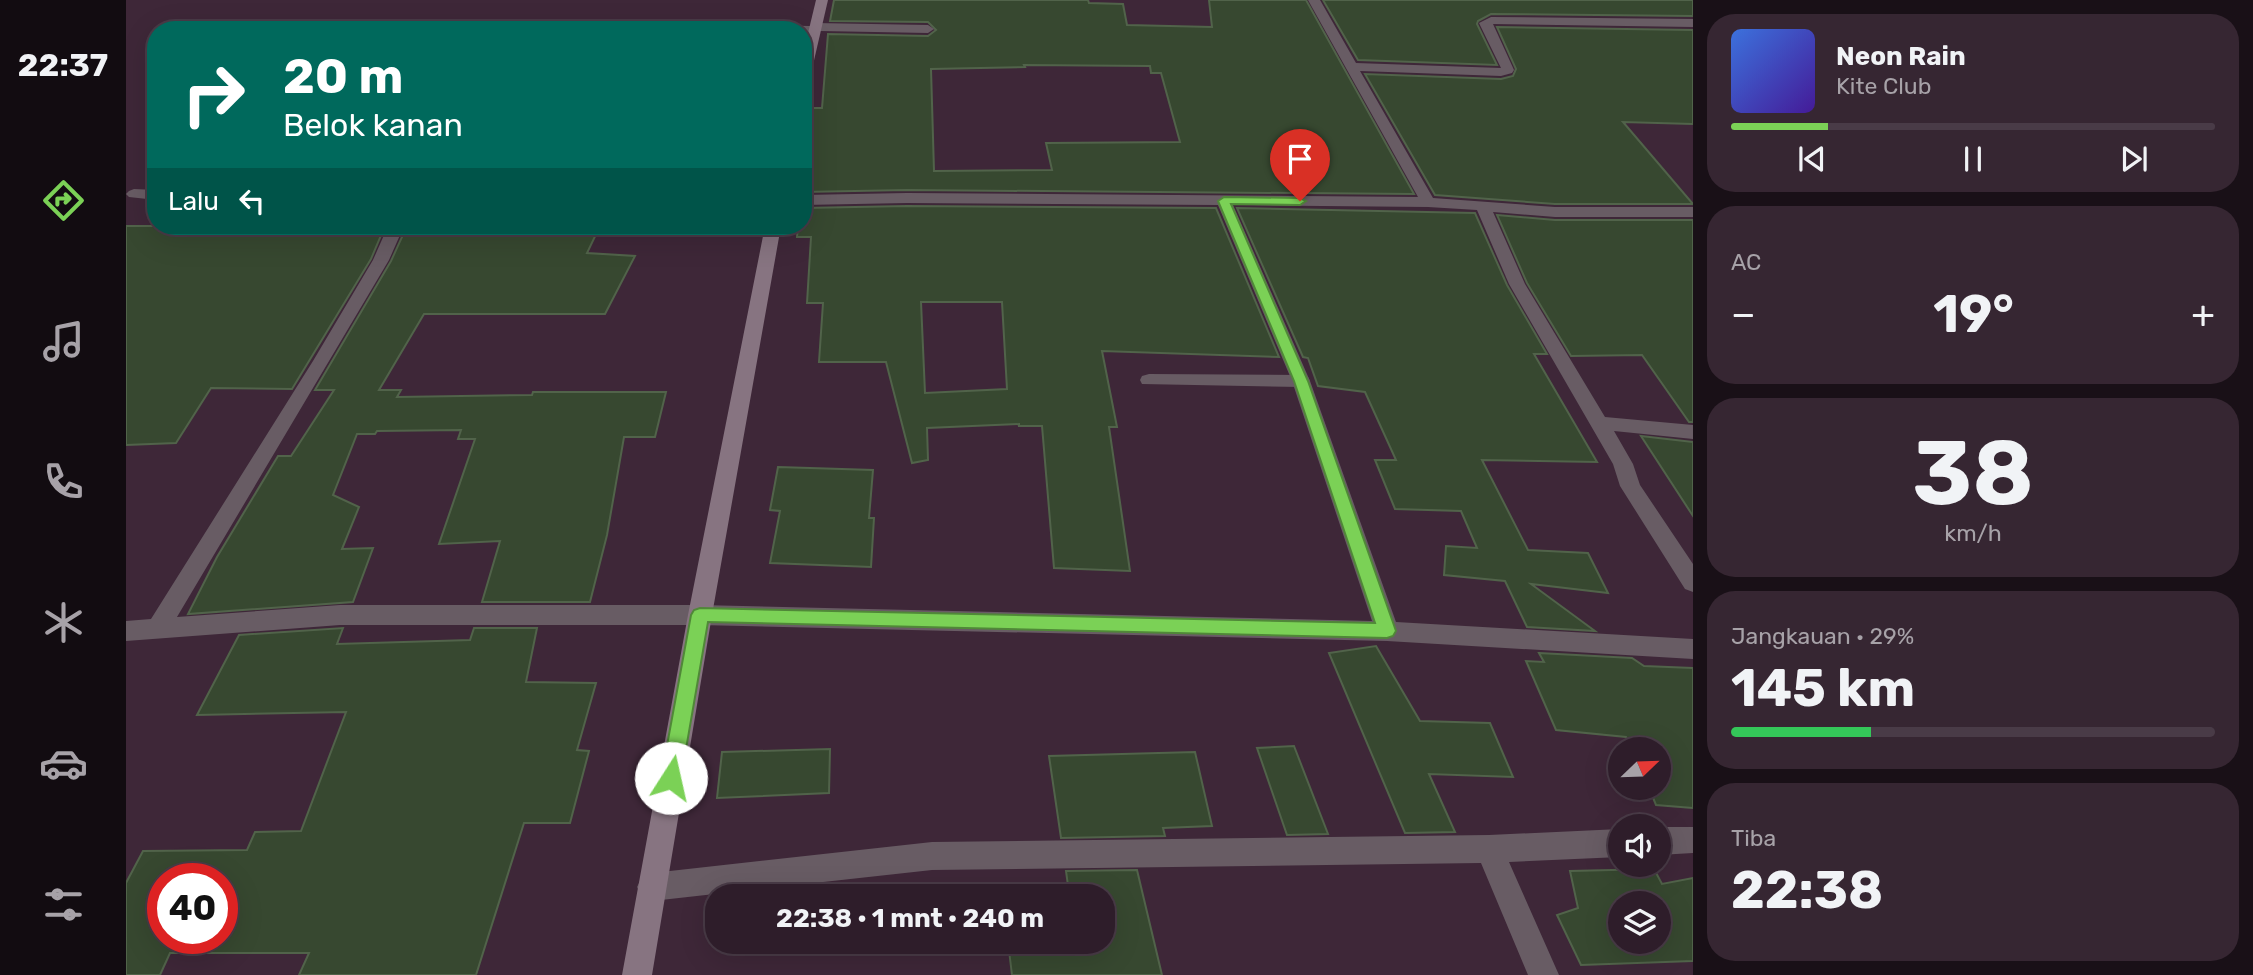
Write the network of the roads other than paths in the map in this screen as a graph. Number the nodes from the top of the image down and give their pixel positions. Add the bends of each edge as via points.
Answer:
1 (822, 0) edge
2 (1314, 0) edge
3 (1693, 23) edge
4 (812, 28) edge
5 (815, 28) junction
6 (928, 29) dead end
7 (812, 42) edge
8 (1354, 67) junction
9 (134, 194) dead end
10 (147, 195) edge
11 (812, 200) edge
12 (1224, 201) junction
13 (1427, 202) junction
14 (1484, 208) junction
15 (1693, 212) edge
16 (392, 235) edge
17 (771, 235) edge
18 (1149, 380) dead end
19 (1301, 381) junction
20 (1597, 423) junction
21 (1693, 432) edge
22 (1693, 583) edge
23 (700, 615) junction
24 (158, 629) junction
25 (126, 631) edge
26 (1387, 631) junction
27 (1693, 649) edge
28 (1693, 840) edge
29 (1671, 841) edge
30 (1608, 844) edge
31 (1489, 849) junction
32 (652, 887) junction
33 (637, 975) edge
34 (1544, 975) edge

1 - 5 street
2 - 8 street
3 - 8 street via 1491,20 1485,23 1508,70
4 - 5 street
5 - 6 street
5 - 7 street
8 - 13 street
9 - 10 street
11 - 12 street
12 - 13 street
12 - 19 street
13 - 14 street
14 - 15 street
14 - 20 street via 1517,284
16 - 24 street via 328,350
17 - 23 street
18 - 19 street
19 - 26 street
20 - 21 street
20 - 22 street via 1643,507
23 - 24 street via 340,615
23 - 26 street
23 - 32 street
24 - 25 street
26 - 27 street
28 - 29 street
30 - 31 street
31 - 32 street via 932,856
31 - 34 street
32 - 33 street

